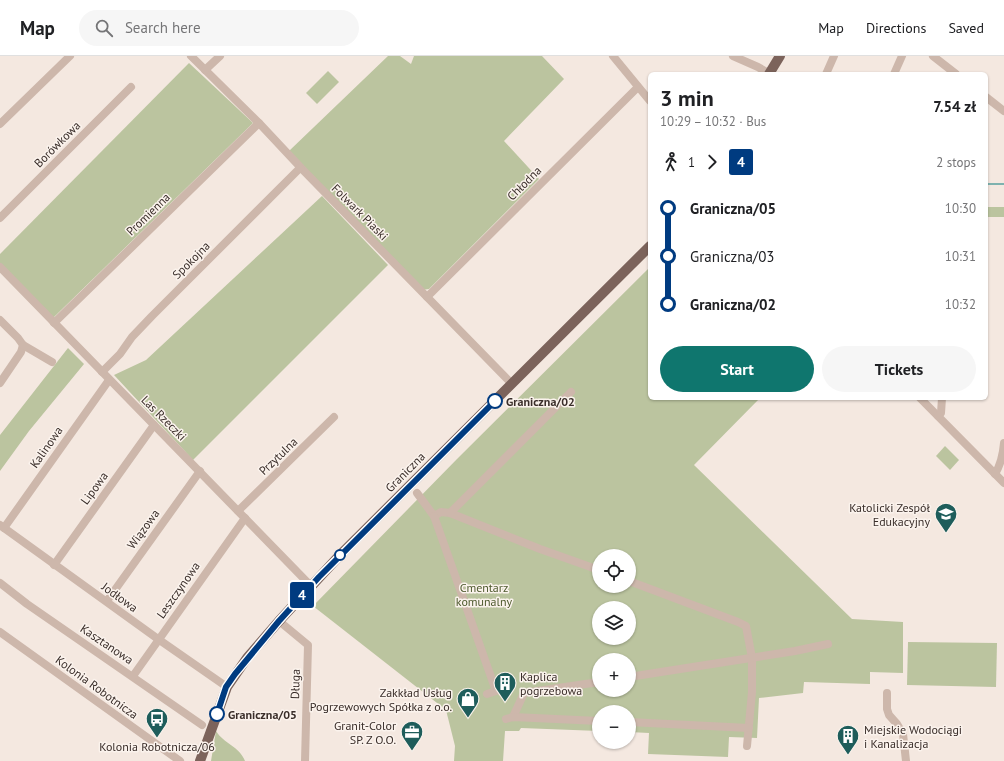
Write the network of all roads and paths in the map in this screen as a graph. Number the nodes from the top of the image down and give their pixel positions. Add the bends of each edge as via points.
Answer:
1 (70, 56) edge
2 (191, 56) edge
3 (220, 56) edge
4 (613, 56) edge
5 (733, 56) edge
6 (780, 56) edge
7 (834, 56) edge
8 (902, 56) edge
9 (933, 56) edge
10 (205, 70) junction
11 (766, 72) edge
12 (770, 72) edge
13 (827, 72) edge
14 (895, 72) edge
15 (953, 72) edge
16 (131, 87) dead end
17 (638, 87) junction
18 (648, 99) edge
19 (988, 99) edge
20 (1004, 111) edge
21 (260, 123) junction
22 (0, 124) edge
23 (300, 168) junction
24 (0, 218) edge
25 (648, 248) edge
26 (0, 267) edge
27 (427, 297) junction
28 (0, 320) edge
29 (54, 323) junction
30 (23, 344) junction
31 (52, 362) dead end
32 (102, 372) junction
33 (109, 380) junction
34 (0, 383) edge
35 (512, 384) junction
36 (571, 392) dead end
37 (922, 400) edge
38 (942, 400) edge
39 (938, 416) junction
40 (334, 417) dead end
41 (154, 425) junction
42 (1004, 443) edge
43 (1004, 453) edge
44 (200, 471) junction
45 (995, 474) junction
46 (1004, 483) edge
47 (417, 493) dead end
48 (238, 511) junction
49 (450, 513) junction
50 (434, 516) junction
51 (244, 518) junction
52 (2, 527) edge
53 (54, 564) junction
54 (592, 568) edge
55 (0, 583) edge
56 (636, 584) edge
57 (310, 586) junction
58 (107, 601) junction
59 (279, 621) junction
60 (0, 632) edge
61 (158, 640) junction
62 (828, 644) dead end
63 (752, 658) junction
64 (133, 676) junction
65 (636, 676) edge
66 (592, 683) edge
67 (226, 687) junction
68 (887, 693) dead end
69 (487, 694) dead end
70 (592, 721) edge
71 (636, 722) edge
72 (202, 725) dead end
73 (749, 728) junction
74 (209, 738) junction
75 (747, 746) dead end
76 (180, 761) edge
77 (200, 761) edge
78 (207, 761) edge
79 (305, 761) edge
80 (906, 761) edge

1 - 22 street
2 - 10 street, Folwark Piaski
3 - 10 street
4 - 17 street
5 - 11 street
6 - 12 main road
7 - 13 street
8 - 14 street
9 - 15 street
10 - 21 street, Folwark Piaski
16 - 24 street, Borówkowa
17 - 18 street
17 - 27 street, Chłodna
19 - 20 street
21 - 23 street, Folwark Piaski
21 - 29 street, Promienna
23 - 27 street, Folwark Piaski
23 - 32 street, Spokojna via 152,316
25 - 35 main road, Graniczna
26 - 29 street, Las Rzeczki
27 - 35 street, Folwark Piaski
28 - 30 street
29 - 32 street, Las Rzeczki
30 - 31 street
30 - 34 street via 21,352
32 - 33 street, Las Rzeczki
33 - 41 street, Las Rzeczki
33 - 52 street, Kalinowa
35 - 57 main road, Graniczna
36 - 49 street
37 - 39 street
38 - 39 street
39 - 45 street
40 - 48 street, Przytulna
41 - 44 street, Las Rzeczki
41 - 53 street, Lipowa
42 - 43 street
43 - 45 street
44 - 48 street, Las Rzeczki
44 - 58 street, Wiązowa
45 - 46 street
47 - 50 street
48 - 51 street, Las Rzeczki
49 - 50 street via 441,512
49 - 54 street
50 - 69 street via 496,691
51 - 57 street, Las Rzeczki
51 - 61 street, Leszczynowa
52 - 53 street, Jodłowa
53 - 58 street, Jodłowa
55 - 64 street, Kasztanowa
56 - 63 street via 746,626
57 - 59 main road, Graniczna
58 - 61 street, Jodłowa
59 - 67 main road, Graniczna
59 - 79 street, Długa via 308,646
60 - 76 street, Kolonia Robotnicza
61 - 64 street, Leszczynowa
61 - 67 street, Jodłowa
62 - 63 street
63 - 65 street
63 - 73 street
64 - 72 street, Kasztanowa
66 - 70 street via 524,693 510,718
67 - 74 main road, Graniczna
68 - 80 street via 889,715 903,734
71 - 73 street
73 - 75 street
74 - 77 main road, Graniczna
74 - 78 main road, Graniczna

